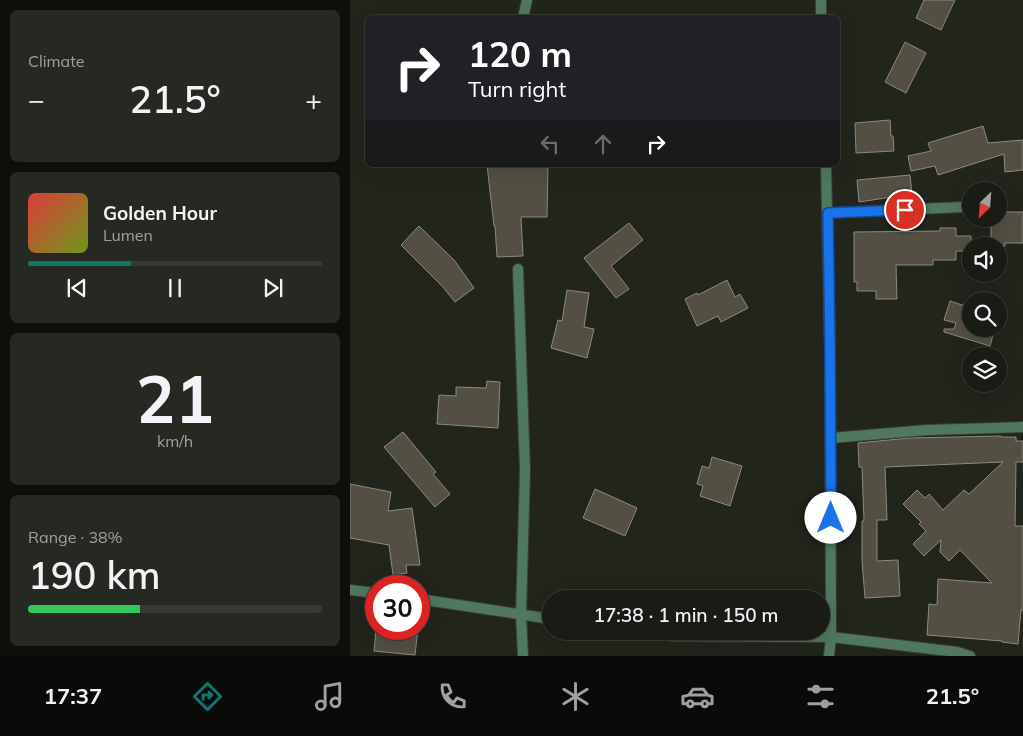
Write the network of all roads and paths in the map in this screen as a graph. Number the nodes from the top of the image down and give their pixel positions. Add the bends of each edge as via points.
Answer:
1 (527, 0) edge
2 (821, 0) edge
3 (524, 15) edge
4 (821, 15) edge
5 (826, 167) edge
6 (962, 207) edge
7 (828, 213) junction
8 (518, 269) dead end
9 (1023, 428) edge
10 (831, 438) junction
11 (350, 590) edge
12 (365, 592) edge
13 (430, 601) edge
14 (521, 614) junction
15 (542, 618) edge
16 (831, 637) junction
17 (523, 656) edge
18 (830, 656) edge
19 (970, 656) edge

1 - 3 street
2 - 4 street
5 - 7 street
6 - 7 street
7 - 10 street
8 - 14 street via 525,471
9 - 10 street via 927,430
10 - 16 street
11 - 12 street
13 - 14 street
14 - 15 street
14 - 17 street
16 - 18 street
16 - 19 street

